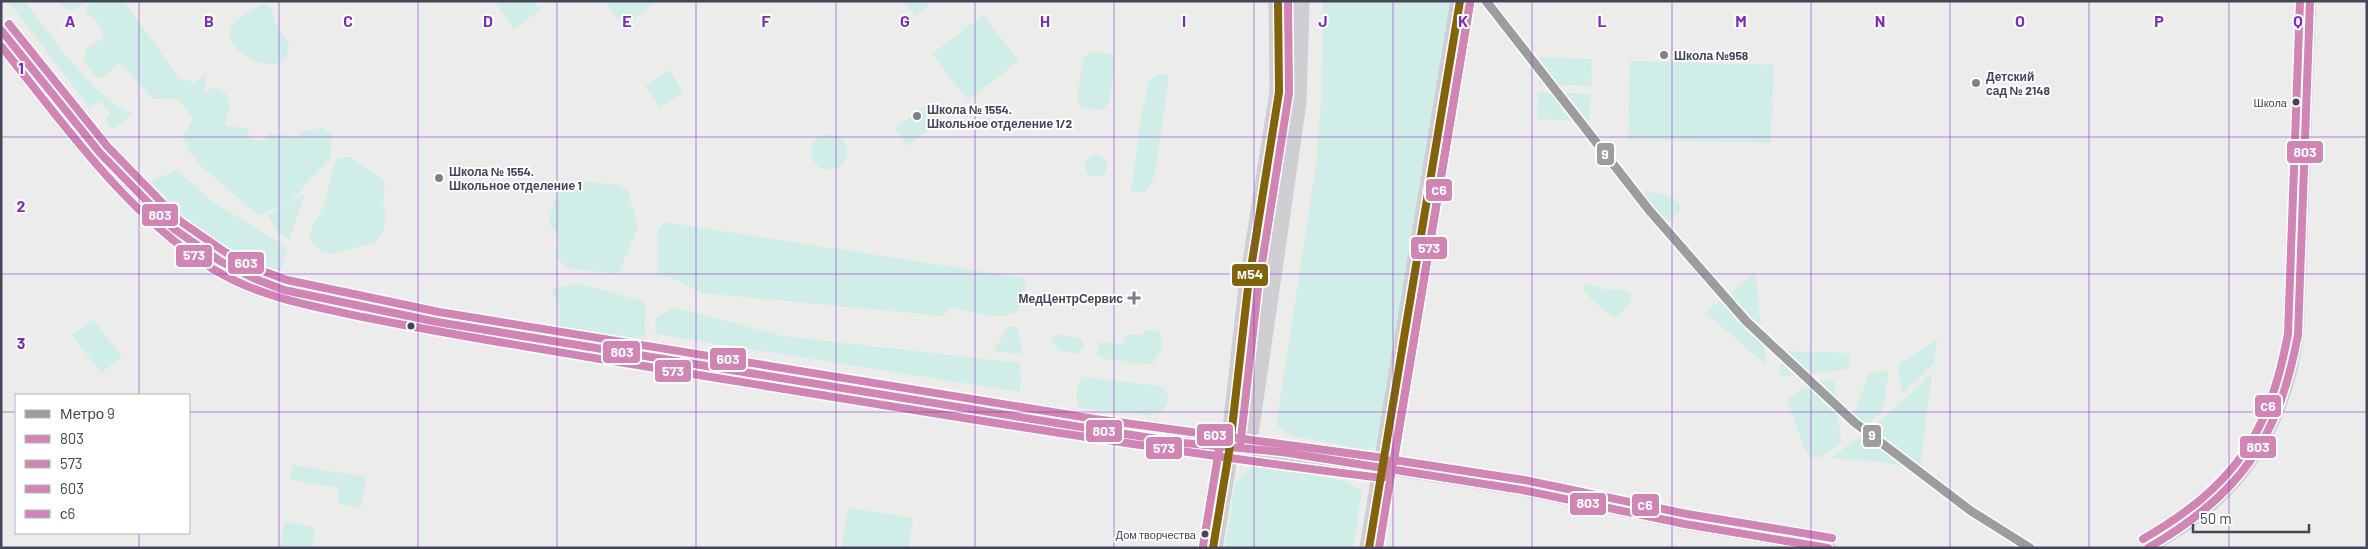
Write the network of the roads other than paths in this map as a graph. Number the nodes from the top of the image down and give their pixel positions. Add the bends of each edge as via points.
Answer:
1 (1278, 1) edge
2 (1300, 1) edge
3 (1460, 1) edge
4 (2310, 1) edge
5 (1, 30) edge
6 (1238, 447) junction
7 (1382, 468) junction
8 (1213, 548) edge
9 (1370, 548) edge
10 (1830, 548) edge
11 (2148, 548) edge

1 - 6 main road via 1279,92 1248,287
2 - 6 main road via 1296,103
3 - 7 main road
4 - 11 street via 2298,335 2291,379 2268,436 2218,502 2184,528
5 - 6 street via 100,153 174,229 220,261 284,290 446,323 1092,429 1184,443
6 - 7 main road
6 - 8 main road
7 - 9 main road
7 - 10 street via 1522,490 1685,524

